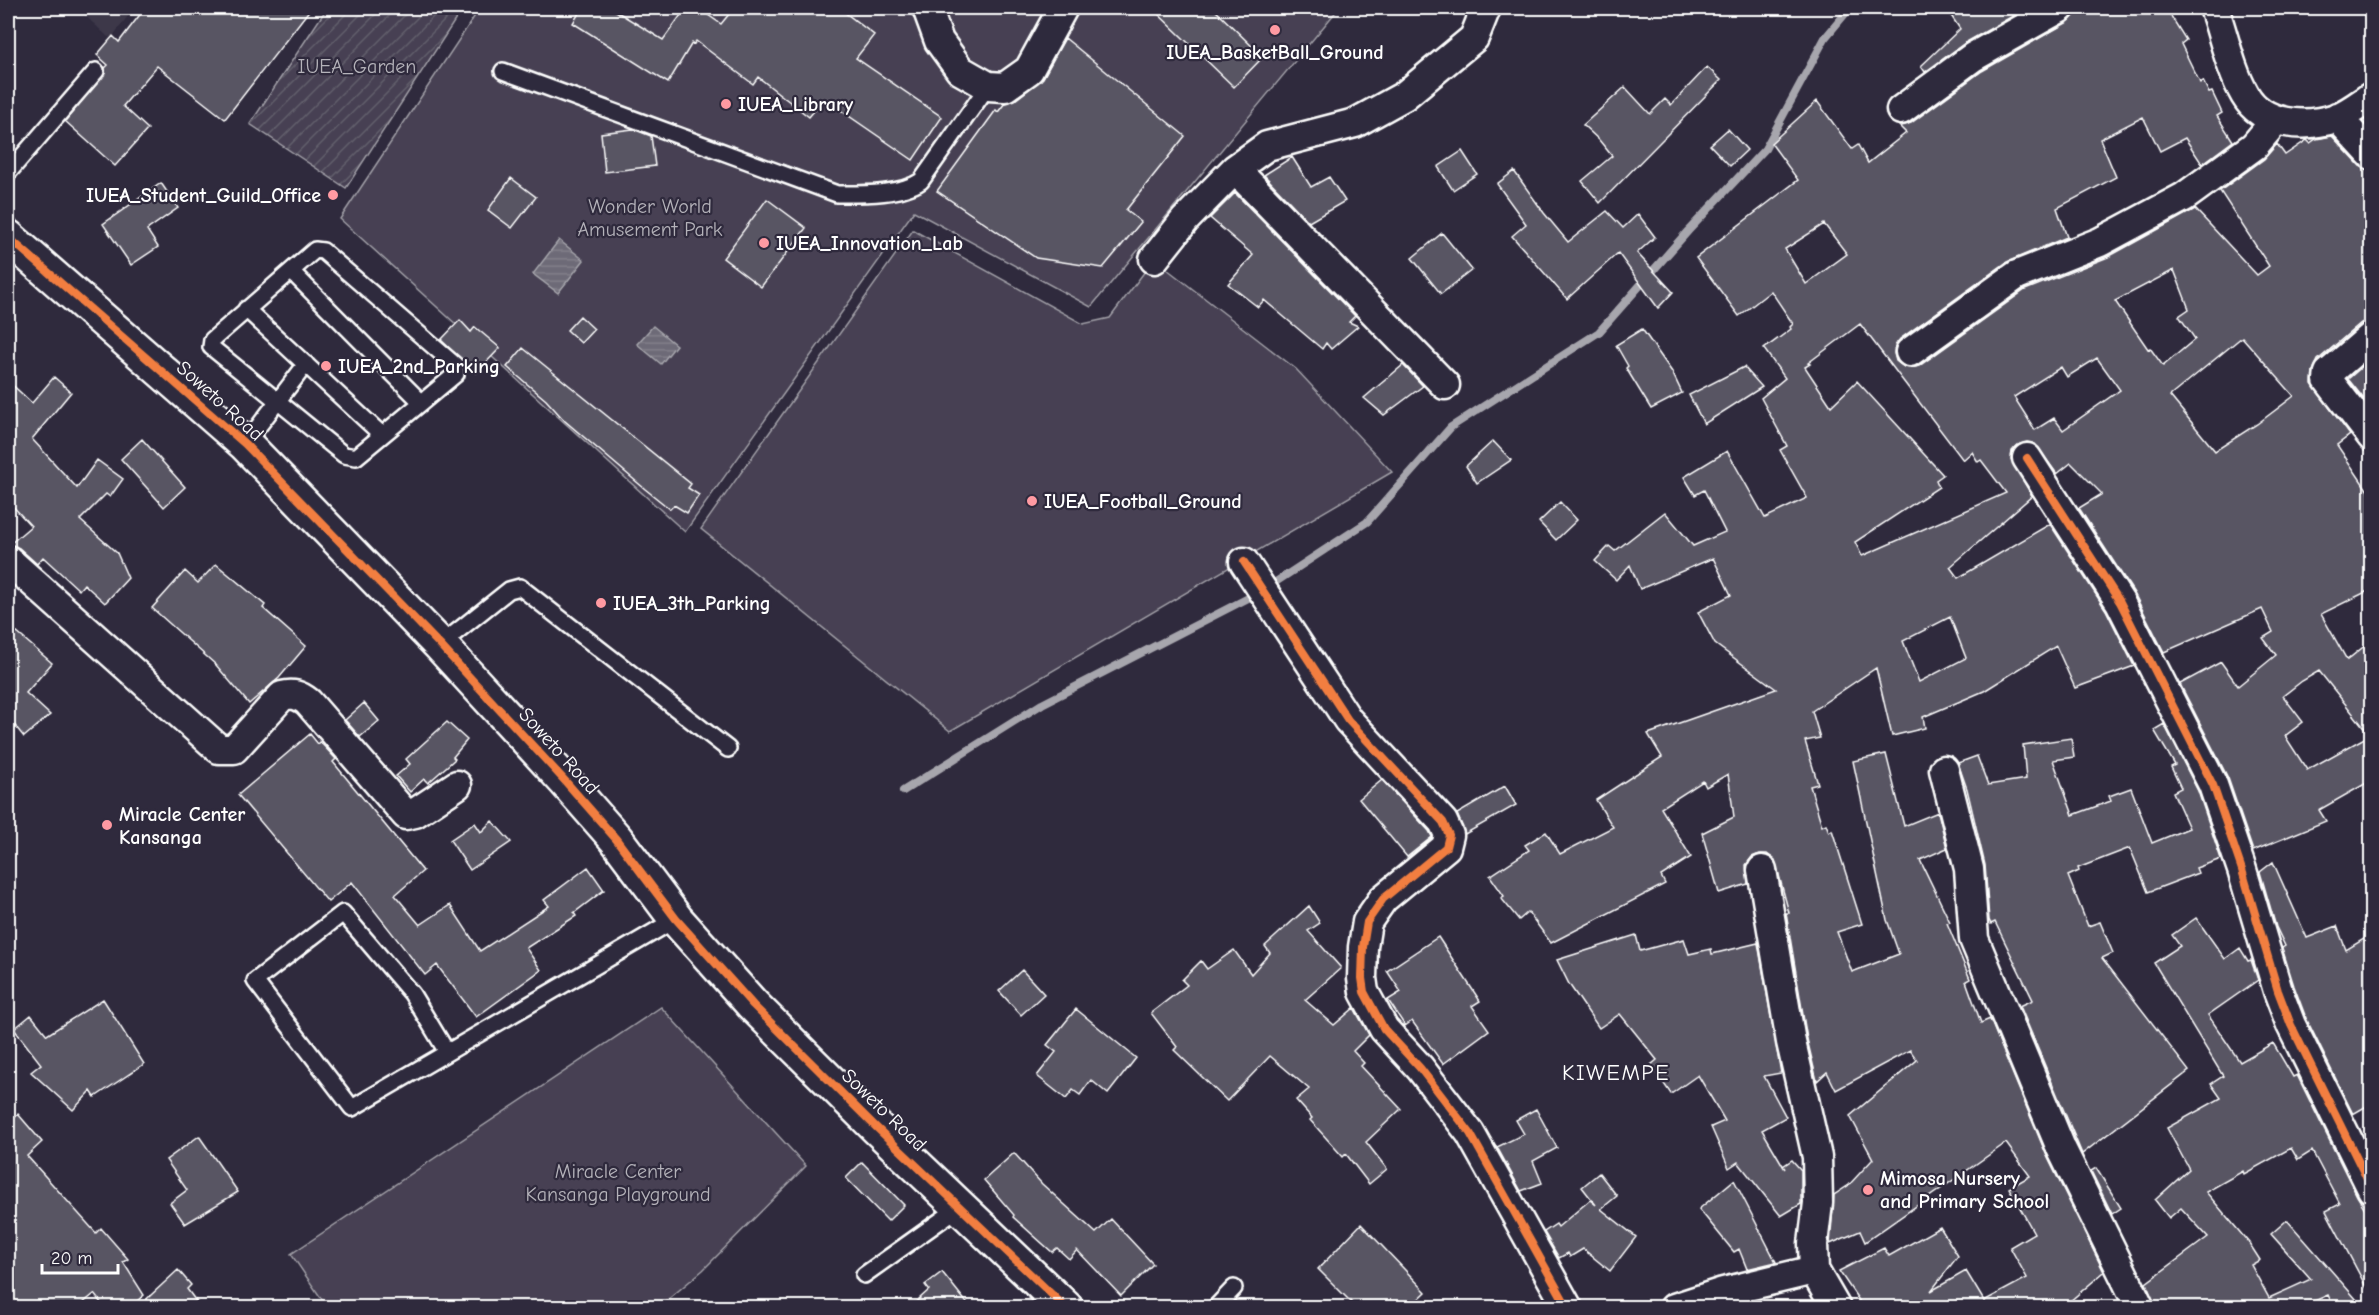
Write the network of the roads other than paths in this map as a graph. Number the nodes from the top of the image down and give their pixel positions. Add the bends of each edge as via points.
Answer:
1 (927, 8) edge
2 (1063, 8) edge
3 (1486, 8) edge
4 (2060, 8) edge
5 (2214, 8) edge
6 (96, 71) dead end
7 (503, 71) dead end
8 (988, 86) junction
9 (2372, 96) edge
10 (1901, 110) dead end
11 (2337, 117) junction
12 (2275, 121) junction
13 (2372, 155) edge
14 (1235, 169) junction
15 (8, 173) edge
16 (8, 237) edge
17 (1154, 259) dead end
18 (291, 271) junction
19 (246, 309) junction
20 (2372, 336) edge
21 (1911, 352) dead end
22 (306, 364) junction
23 (1445, 385) dead end
24 (279, 402) junction
25 (421, 402) junction
26 (382, 435) junction
27 (2372, 437) edge
28 (245, 444) junction
29 (2026, 458) dead end
30 (8, 560) edge
31 (1244, 562) dead end
32 (440, 645) junction
33 (728, 749) dead end
34 (1944, 770) dead end
35 (457, 785) dead end
36 (1762, 870) dead end
37 (676, 919) junction
38 (447, 1052) junction
39 (2372, 1189) edge
40 (961, 1206) junction
41 (1814, 1270) junction
42 (864, 1275) dead end
43 (1234, 1288) dead end
44 (1066, 1308) edge
45 (1215, 1308) edge
46 (1568, 1308) edge
47 (1674, 1308) edge
48 (1836, 1308) edge
49 (2140, 1308) edge

1 - 8 street via 939,41 960,70
2 - 8 street via 1029,70 1005,87
3 - 14 street via 1474,38 1404,96 1355,123 1267,146
4 - 10 street via 1972,57
5 - 12 street via 2246,97
6 - 15 lane
7 - 8 lane via 837,194 912,188 921,181
9 - 11 street
11 - 12 street via 2293,124
11 - 13 street
12 - 21 street via 2254,146 2184,197 2100,242 2017,275
14 - 17 street via 1185,220
14 - 23 street
16 - 28 street, Soweto Road
18 - 19 lane
18 - 25 lane
18 - 25 lane via 315,250 323,251 456,365 456,374
19 - 22 lane
19 - 24 lane via 212,340 211,347
20 - 27 street via 2330,373 2328,380
22 - 24 lane
22 - 26 lane
24 - 26 lane via 344,455 356,457
24 - 28 lane
25 - 26 lane
28 - 32 street, Soweto Road
29 - 39 street via 2120,602 2213,785 2281,1000
30 - 35 street via 219,749 234,749 282,696 290,694 308,702 406,815 416,813
31 - 46 street via 1348,720 1443,822 1449,835 1446,847 1383,899 1367,922 1364,992 1384,1029 1470,1132
32 - 33 lane via 508,590 520,586
32 - 37 street, Soweto Road via 616,839
34 - 49 street via 1970,868 1974,939 2061,1148
36 - 41 street via 1791,1042 1817,1157
37 - 38 lane
37 - 40 street, Soweto Road via 753,1005
38 - 38 lane via 412,994 343,913 255,981 352,1108
40 - 42 lane
40 - 44 street, Soweto Road
41 - 47 street
41 - 48 street
43 - 45 lane

